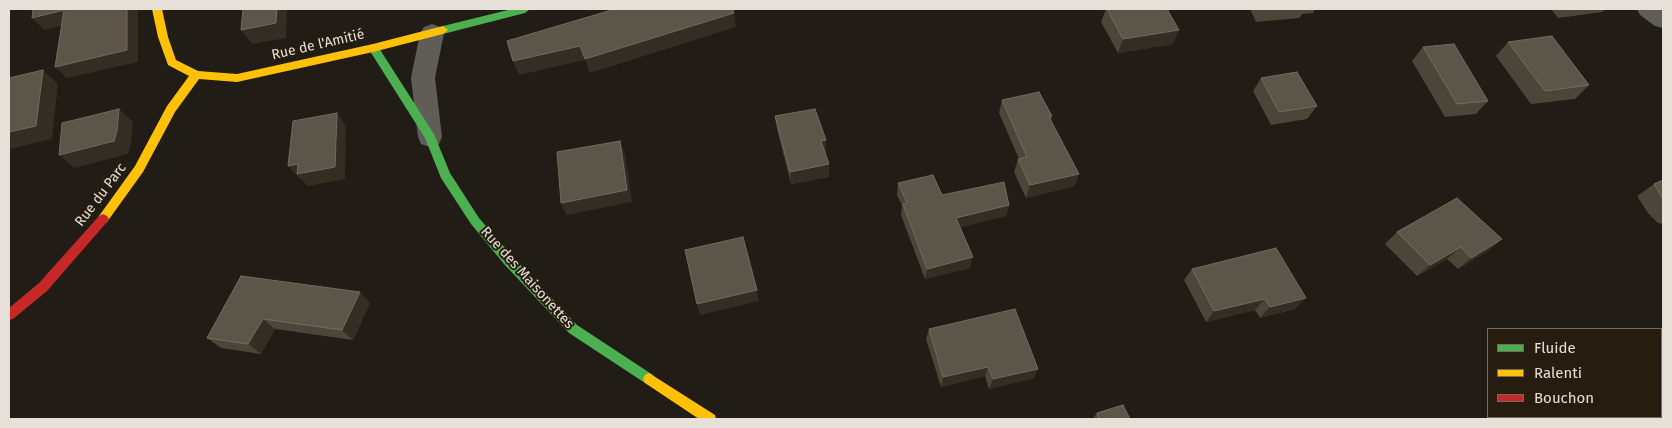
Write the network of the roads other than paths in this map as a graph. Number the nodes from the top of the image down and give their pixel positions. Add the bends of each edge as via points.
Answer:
1 (158, 9) edge
2 (525, 9) edge
3 (1648, 9) edge
4 (1663, 20) edge
5 (432, 32) junction
6 (372, 48) junction
7 (196, 75) junction
8 (430, 137) junction
9 (9, 315) edge
10 (710, 419) edge

1 - 7 street, Rue de l'Amitié via 163,38 172,62
2 - 5 street, Rue de l'Amitié
3 - 4 street
5 - 6 street, Rue de l'Amitié
5 - 8 street, Rue des Maisonettes via 423,78
6 - 7 street, Rue de l'Amitié via 237,78
6 - 8 street, Rue des Maisonettes
7 - 9 street, Rue du Parc via 171,109 139,169 95,230 43,287
8 - 10 street, Rue des Maisonettes via 445,175 476,220 508,260 573,329

